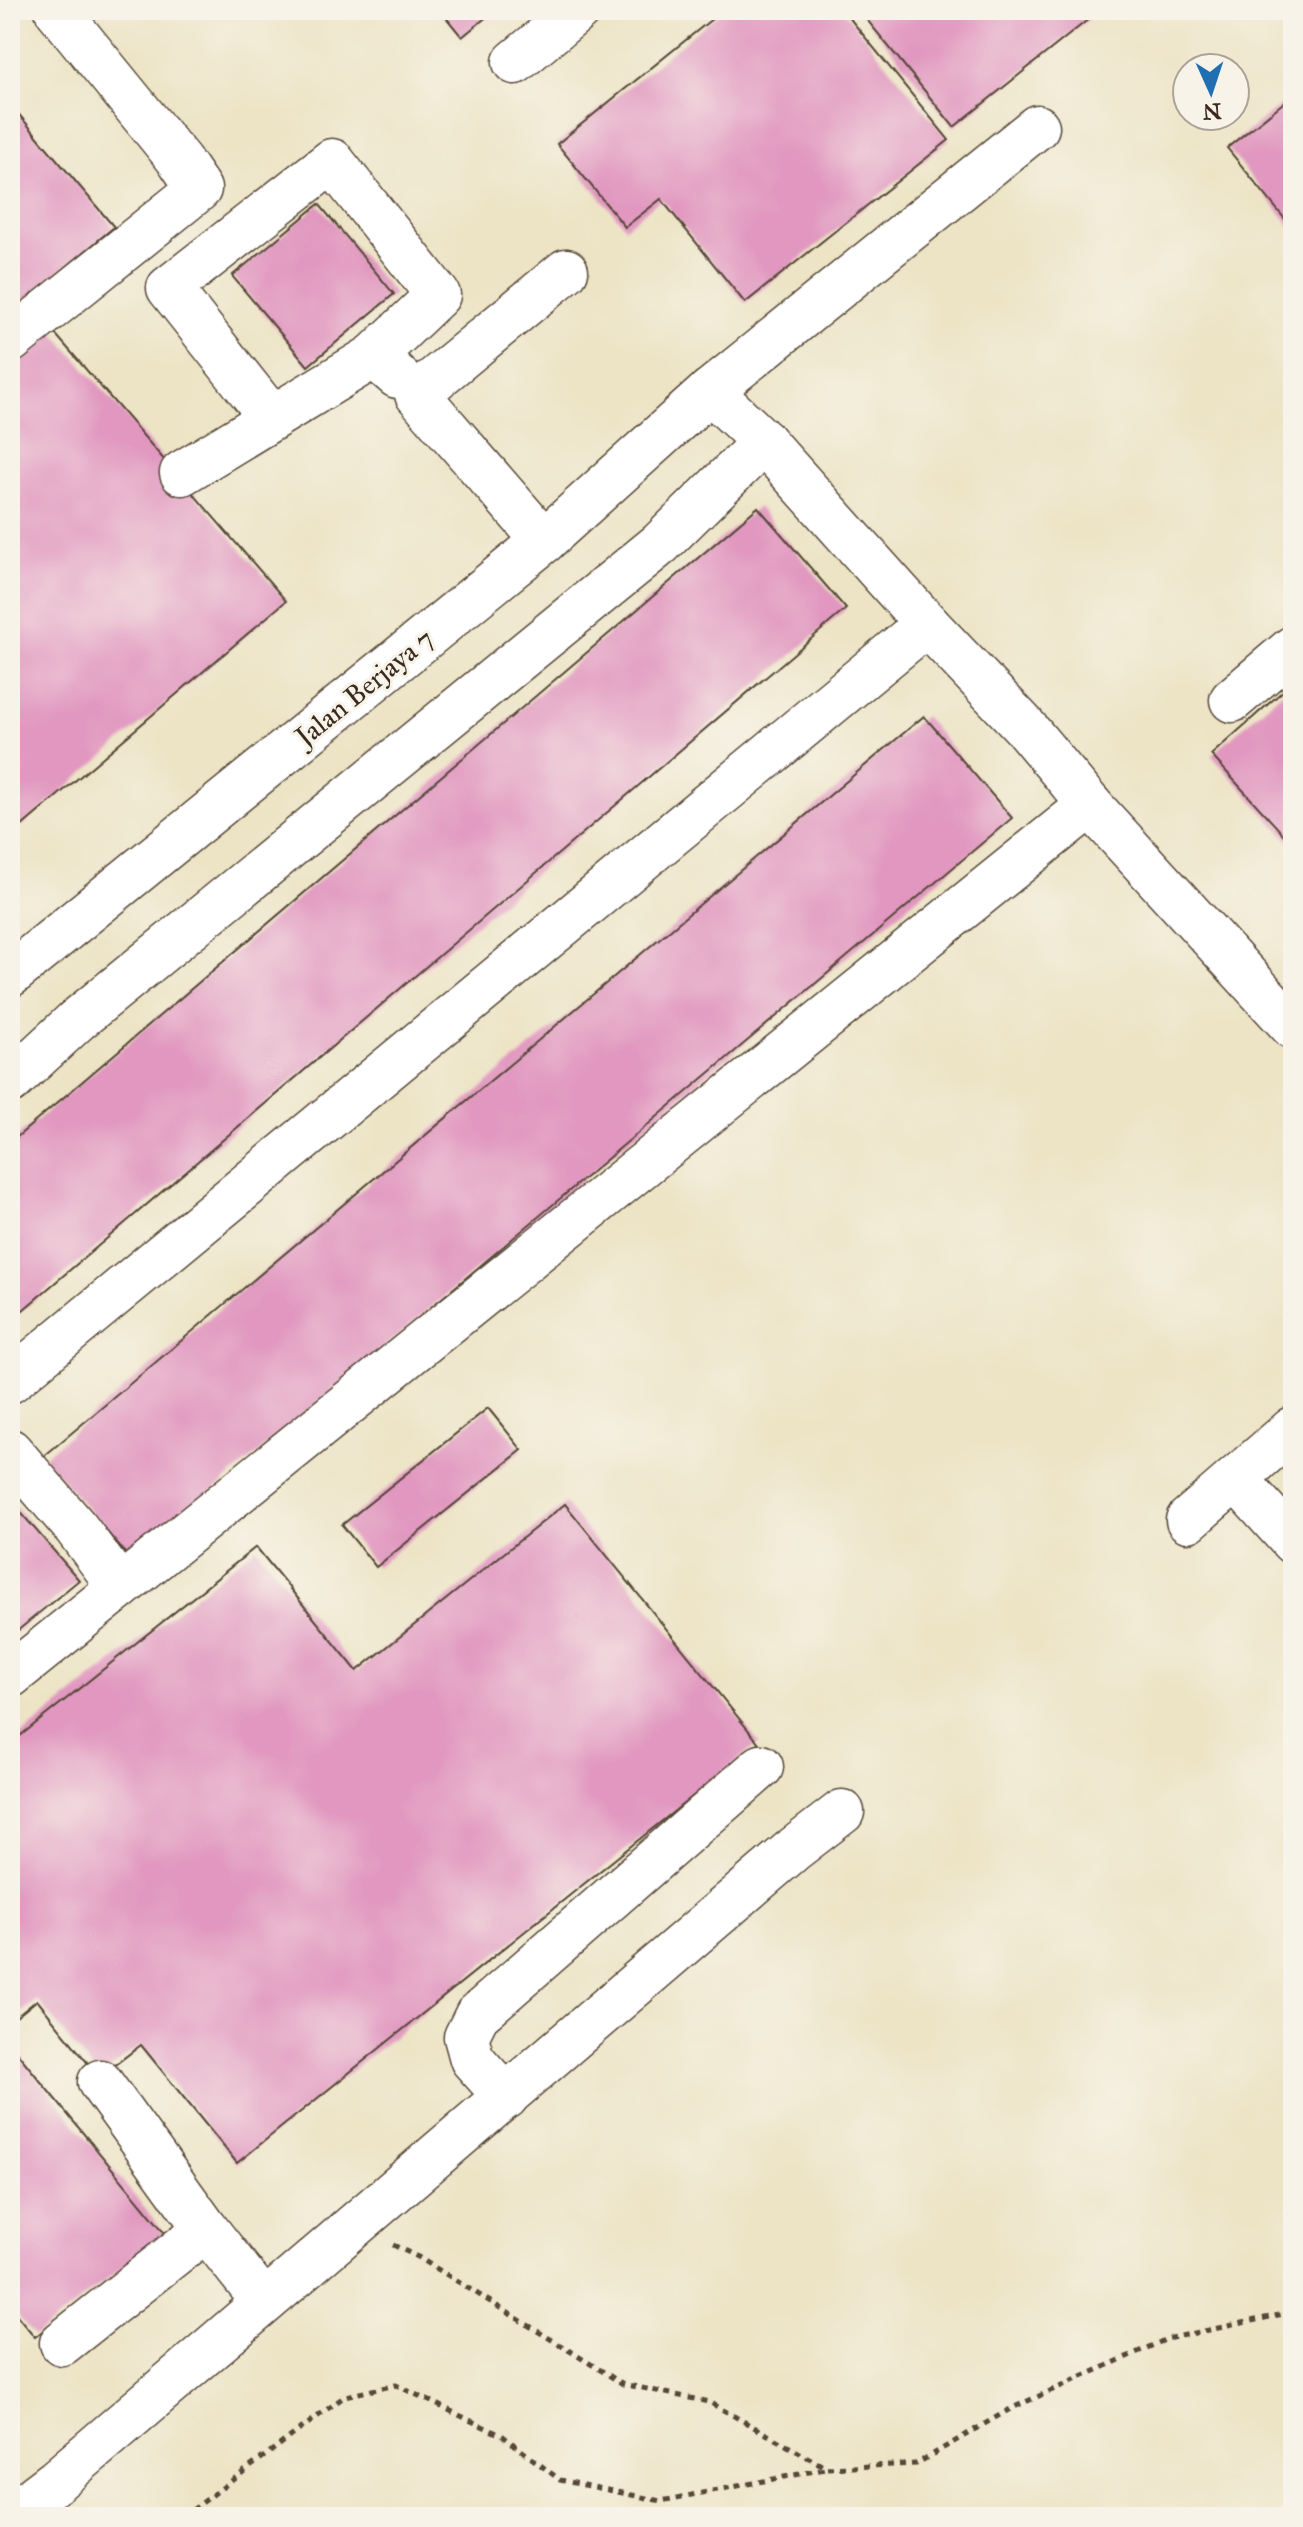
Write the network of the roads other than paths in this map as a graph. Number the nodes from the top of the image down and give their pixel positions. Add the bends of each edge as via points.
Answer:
1 (57, 10) edge
2 (578, 10) edge
3 (515, 62) dead end
4 (1037, 127) dead end
5 (566, 271) dead end
6 (10, 341) edge
7 (374, 356) junction
8 (710, 391) junction
9 (417, 394) junction
10 (271, 417) junction
11 (764, 442) junction
12 (182, 473) dead end
13 (544, 541) junction
14 (927, 624) junction
15 (1293, 648) edge
16 (1232, 700) dead end
17 (1090, 805) junction
18 (10, 975) edge
19 (1293, 1027) edge
20 (10, 1082) edge
21 (10, 1381) edge
22 (1293, 1429) edge
23 (10, 1451) edge
24 (1236, 1479) junction
25 (1188, 1520) dead end
26 (1293, 1542) edge
27 (120, 1587) junction
28 (10, 1676) edge
29 (761, 1767) dead end
30 (842, 1812) dead end
31 (100, 2082) dead end
32 (506, 2097) junction
33 (206, 2229) junction
34 (264, 2302) junction
35 (62, 2343) dead end
36 (10, 2516) edge

1 - 6 street via 199,189
2 - 3 street
4 - 8 street, Jalan Berjaya 7
5 - 9 street
7 - 9 street
7 - 10 street
7 - 10 street via 438,295 332,161 169,288
8 - 11 street
8 - 13 street, Jalan Berjaya 7
9 - 13 street
10 - 12 street
11 - 14 street
11 - 20 street via 660,544 77,1020
13 - 18 street, Jalan Berjaya 7
14 - 17 street
14 - 21 street
15 - 16 street
17 - 19 street
17 - 27 street
22 - 24 street
23 - 27 street
24 - 25 street
24 - 26 street
27 - 28 street
29 - 32 street via 477,2015 466,2037 472,2059
30 - 32 street
31 - 33 street
32 - 34 street
33 - 34 street
33 - 35 street
34 - 36 street

